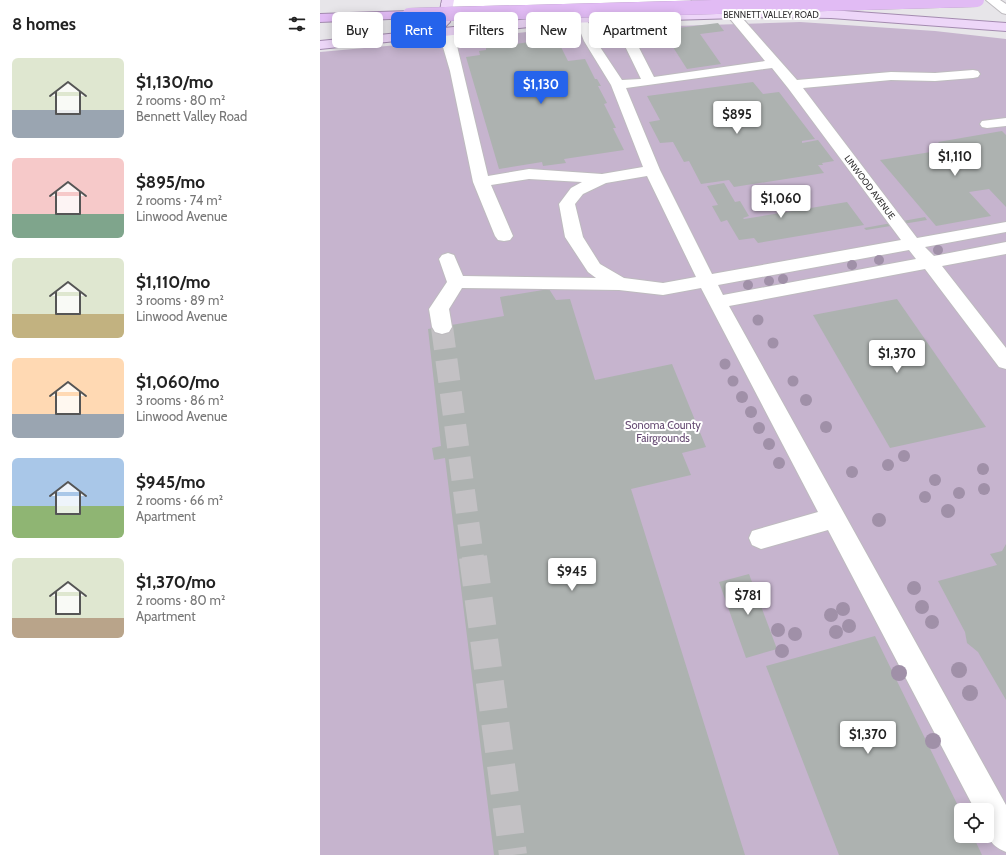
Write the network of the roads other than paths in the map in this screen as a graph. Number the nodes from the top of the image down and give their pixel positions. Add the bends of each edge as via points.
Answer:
1 (685, 0) edge
2 (977, 0) edge
3 (992, 0) edge
4 (564, 1) junction
5 (448, 2) edge
6 (1006, 10) edge
7 (446, 12) edge
8 (565, 12) edge
9 (732, 14) junction
10 (320, 18) edge
11 (581, 18) joint
12 (526, 23) edge
13 (1006, 27) edge
14 (446, 32) edge
15 (449, 32) junction
16 (391, 38) edge
17 (589, 38) edge
18 (320, 45) edge
19 (594, 48) edge
20 (633, 48) edge
21 (774, 64) junction
22 (972, 74) dead end
23 (650, 82) junction
24 (618, 85) junction
25 (792, 85) junction
26 (1006, 122) edge
27 (987, 124) dead end
28 (652, 170) junction
29 (602, 179) junction
30 (481, 182) junction
31 (1006, 226) edge
32 (504, 236) dead end
33 (913, 244) junction
34 (1006, 248) edge
35 (448, 259) dead end
36 (930, 263) junction
37 (456, 282) junction
38 (619, 284) junction
39 (712, 292) junction
40 (442, 327) tunnel mouth
41 (1006, 362) edge
42 (834, 518) junction
43 (761, 538) dead end
44 (1006, 836) edge

1 - 4 street
2 - 10 highway, bridge
3 - 6 street
4 - 5 street
4 - 8 street
5 - 7 main road
9 - 11 main road, BENNETT VALLEY ROAD
9 - 13 main road, BENNETT VALLEY ROAD via 817,14
9 - 21 street, LINWOOD AVENUE
11 - 17 street
12 - 15 main road, BENNETT VALLEY ROAD
14 - 15 main road, BENNETT VALLEY ROAD
15 - 30 street via 450,47
16 - 18 main road, BENNETT VALLEY ROAD
19 - 24 street
20 - 23 street
21 - 23 street
21 - 25 street, LINWOOD AVENUE
22 - 25 street via 935,77 891,76
23 - 24 street
24 - 28 street
25 - 33 street, LINWOOD AVENUE
26 - 27 street
28 - 29 street
28 - 39 street
29 - 30 street via 529,174
29 - 38 street via 577,191 567,204 574,237 594,268
30 - 32 street
31 - 33 street
33 - 36 street, LINWOOD AVENUE
33 - 39 street
34 - 36 street
35 - 37 street
36 - 39 street
36 - 41 street, LINWOOD AVENUE
37 - 38 street
37 - 40 street via 439,309
38 - 39 street
39 - 42 street
42 - 43 street
42 - 44 street

